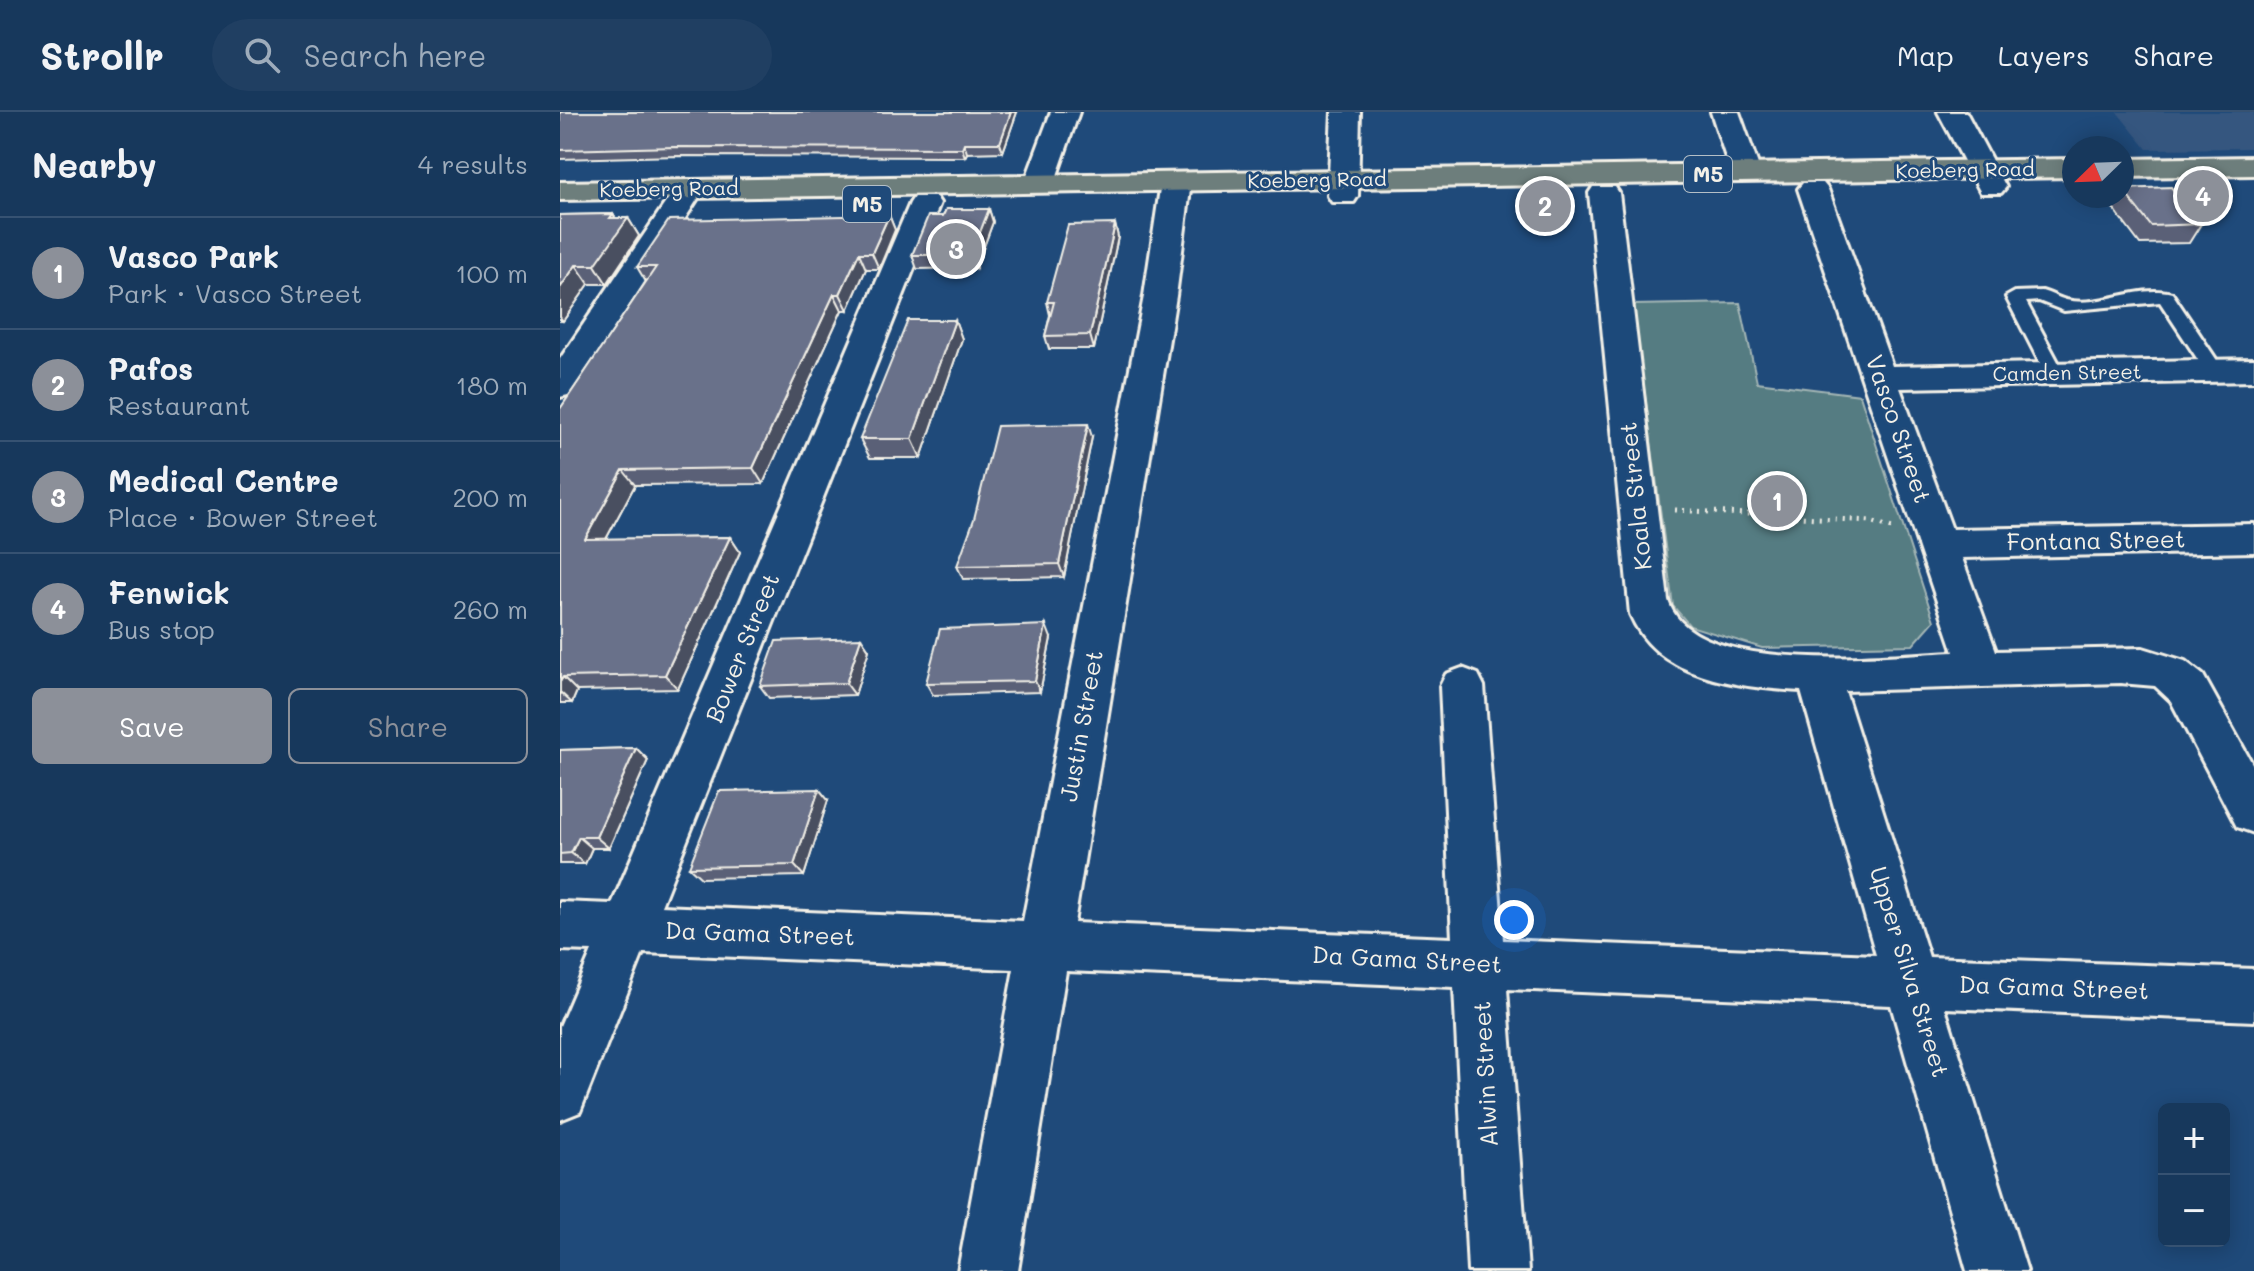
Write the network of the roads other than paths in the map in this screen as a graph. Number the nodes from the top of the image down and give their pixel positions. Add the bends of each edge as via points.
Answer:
1 (1065, 112) edge
2 (1346, 112) edge
3 (1725, 112) edge
4 (1952, 112) edge
5 (2254, 166) edge
6 (2134, 168) edge
7 (2062, 169) edge
8 (1746, 173) junction
9 (1986, 178) junction
10 (2254, 183) edge
11 (1039, 184) junction
12 (2062, 184) edge
13 (2134, 185) edge
14 (1343, 188) junction
15 (1813, 189) junction
16 (1175, 190) junction
17 (560, 191) edge
18 (1604, 193) junction
19 (683, 198) junction
20 (925, 203) junction
21 (560, 208) edge
22 (2254, 370) edge
23 (2215, 371) junction
24 (2054, 373) junction
25 (1880, 377) junction
26 (560, 386) edge
27 (2254, 538) edge
28 (1938, 544) junction
29 (1981, 669) junction
30 (1818, 674) junction
31 (1462, 686) dead end
32 (2254, 812) edge
33 (560, 926) edge
34 (627, 929) junction
35 (1045, 943) junction
36 (1479, 963) junction
37 (1913, 984) junction
38 (2254, 995) edge
39 (560, 1092) edge
40 (988, 1271) edge
41 (1498, 1271) edge
42 (1997, 1271) edge

1 - 11 street
2 - 14 street
3 - 8 street
4 - 9 street
5 - 6 main road
7 - 9 main road, Koeberg Road / M5
8 - 9 main road, Koeberg Road / M5
8 - 14 main road, Koeberg Road / M5
9 - 12 main road, Koeberg Road / M5
9 - 15 main road, Koeberg Road / M5
10 - 13 main road
11 - 16 main road, Koeberg Road / M5
11 - 19 main road, Koeberg Road / M5
14 - 16 main road, Koeberg Road / M5
14 - 18 main road, Koeberg Road / M5
15 - 18 main road, Koeberg Road / M5
15 - 25 street, Vasco Street
16 - 20 main road, Koeberg Road / M5
16 - 35 street, Justin Street
17 - 19 main road, Koeberg Road / M5
18 - 30 street, Koala Street via 1647,600 1661,631 1697,655 1737,666
19 - 20 main road, Koeberg Road / M5
19 - 21 main road, Koeberg Road / M5
19 - 26 street
20 - 34 street, Bower Street
22 - 23 street, Camden Street
23 - 24 street, Camden Street
23 - 24 lane via 2166,297 2064,306 2042,296 2015,297
24 - 25 street, Camden Street
25 - 28 street, Vasco Street
27 - 28 street, Fontana Street
28 - 29 street, Vasco Street
29 - 30 street
29 - 32 street via 2143,665 2170,673 2187,688
30 - 37 street, Upper Silva Street
31 - 36 street, Alwin Street
33 - 34 street, Da Gama Street
34 - 35 street, Da Gama Street
34 - 39 street, Bower Street
35 - 36 street, Da Gama Street
35 - 40 street, Justin Street
36 - 37 street, Da Gama Street
36 - 41 street, Alwin Street
37 - 38 street, Da Gama Street
37 - 42 street, Upper Silva Street

